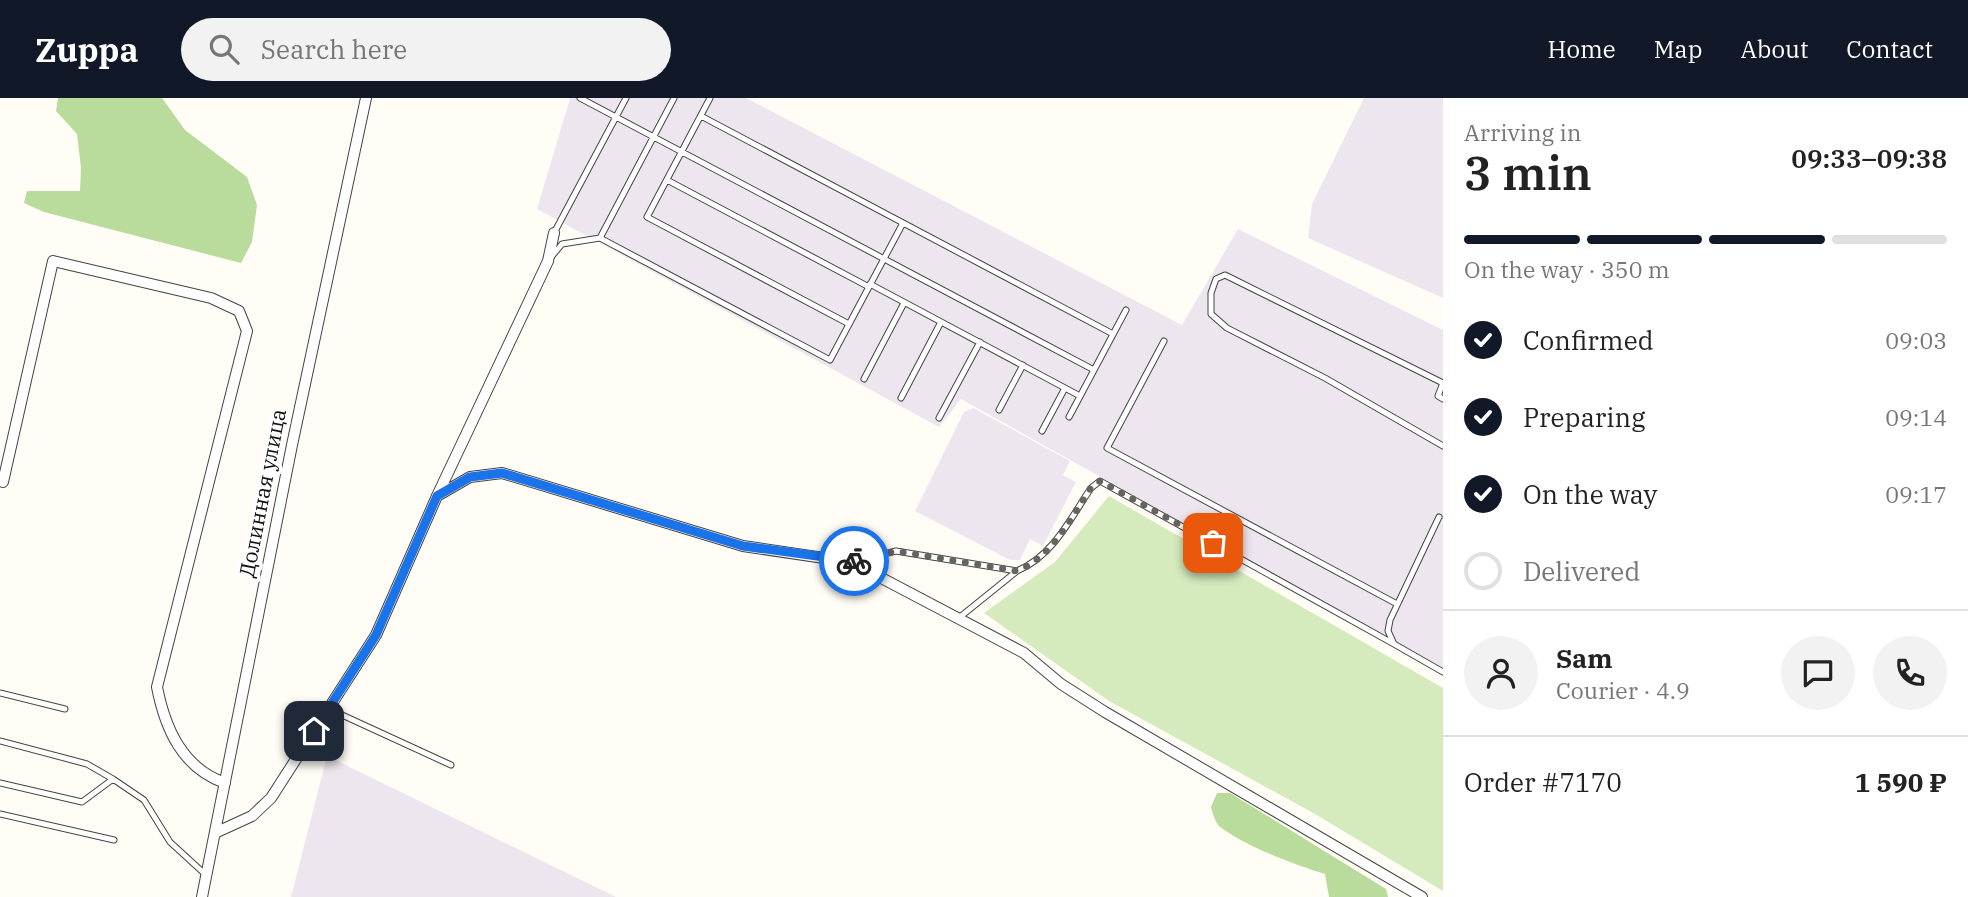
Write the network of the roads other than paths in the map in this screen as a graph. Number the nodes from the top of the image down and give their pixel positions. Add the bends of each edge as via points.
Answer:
1 (366, 98) edge
2 (580, 98) edge
3 (626, 98) edge
4 (674, 98) edge
5 (710, 98) edge
6 (701, 116) junction
7 (615, 117) junction
8 (653, 137) junction
9 (681, 152) junction
10 (667, 180) junction
11 (903, 223) junction
12 (554, 233) joint
13 (600, 238) junction
14 (884, 259) junction
15 (548, 261) junction
16 (869, 286) junction
17 (904, 303) junction
18 (1126, 310) dead end
19 (942, 322) junction
20 (849, 324) junction
21 (1113, 334) junction
22 (1164, 341) dead end
23 (980, 342) junction
24 (1023, 365) junction
25 (1094, 370) junction
26 (864, 379) dead end
27 (1065, 388) junction
28 (1080, 396) junction
29 (901, 398) dead end
30 (1443, 399) edge
31 (999, 410) dead end
32 (1069, 417) dead end
33 (939, 418) dead end
34 (1042, 431) dead end
35 (1443, 446) edge
36 (3, 482) dead end
37 (437, 496) junction
38 (1439, 517) dead end
39 (851, 562) junction
40 (1017, 571) junction
41 (1397, 604) junction
42 (960, 617) junction
43 (1394, 644) junction
44 (1443, 672) edge
45 (0, 693) edge
46 (65, 709) dead end
47 (329, 709) junction
48 (0, 741) edge
49 (451, 765) dead end
50 (113, 779) junction
51 (0, 783) edge
52 (225, 783) junction
53 (0, 814) edge
54 (217, 832) junction
55 (114, 840) dead end
56 (206, 875) junction
57 (202, 897) edge
58 (1422, 897) edge

1 - 52 street, Долинная улица
2 - 7 lane
3 - 7 lane
4 - 8 lane
5 - 6 lane
6 - 9 lane
6 - 11 lane
7 - 8 lane
7 - 12 lane
8 - 9 lane
8 - 13 lane
9 - 10 lane
9 - 14 lane
10 - 16 lane
10 - 20 lane via 647,217
11 - 14 lane
11 - 21 lane
12 - 15 street
13 - 15 lane via 562,244
13 - 20 lane via 830,360
14 - 16 lane
14 - 25 lane
15 - 37 street
16 - 17 lane
16 - 20 lane
17 - 19 lane
17 - 26 lane
18 - 21 lane
19 - 23 lane
19 - 29 lane
21 - 25 lane
22 - 41 lane via 1107,448
23 - 24 lane
23 - 33 lane
24 - 27 lane
24 - 31 lane
25 - 28 lane
27 - 28 lane
27 - 34 lane
28 - 32 lane
30 - 35 lane via 1438,396 1443,383 1224,275 1216,279 1211,314 1227,328
36 - 52 street via 53,261 211,298 239,311 247,331 157,687 163,718 176,744 194,765
37 - 39 street via 470,477 502,473 743,546
37 - 47 street via 376,635
38 - 41 lane
39 - 40 lane via 896,551
39 - 42 street
40 - 42 lane
40 - 43 lane via 1049,550 1100,481
41 - 43 lane via 1388,631
42 - 58 street via 1024,653 1105,712
43 - 44 lane
45 - 46 lane
47 - 49 lane
47 - 54 street via 271,798 252,816
48 - 50 lane via 87,764
50 - 51 lane via 82,802
50 - 56 lane via 144,800 170,842
52 - 54 street, Долинная улица
53 - 55 lane
54 - 56 street, Долинная улица
56 - 57 street, Долинная улица

